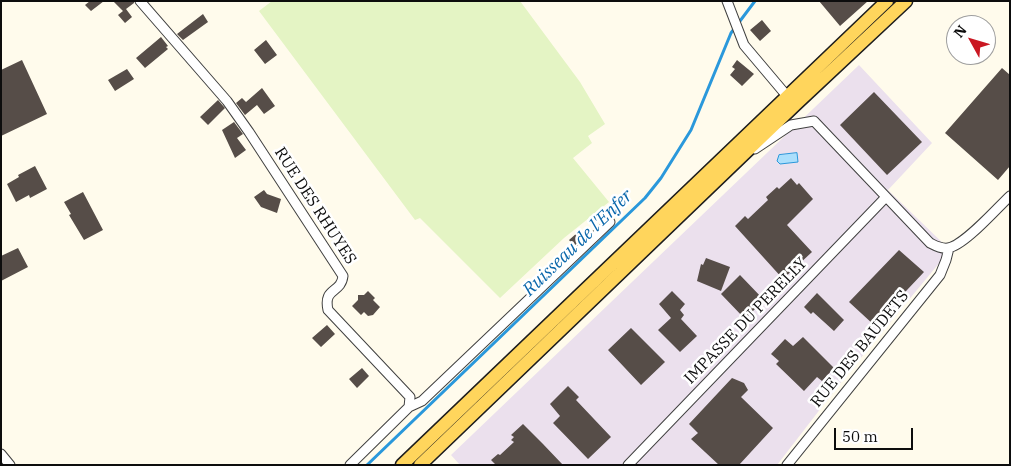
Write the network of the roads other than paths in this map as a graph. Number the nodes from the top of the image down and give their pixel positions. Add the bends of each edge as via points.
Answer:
1 (140, 1) edge
2 (727, 1) edge
3 (887, 1) edge
4 (906, 1) edge
5 (787, 96) junction
6 (736, 162) junction
7 (1010, 196) edge
8 (886, 197) junction
9 (610, 222) dead end
10 (949, 248) junction
11 (409, 407) junction
12 (1, 454) edge
13 (10, 465) edge
14 (350, 465) edge
15 (402, 465) edge
16 (420, 465) edge
17 (628, 465) edge
18 (787, 465) edge

1 - 11 street, RUE DES RHUYES via 249,132 343,276 342,282 328,296 328,310 410,397
2 - 5 street via 744,45
3 - 5 main road
4 - 6 main road
5 - 15 main road
6 - 8 street via 791,125 814,121
6 - 16 main road
7 - 10 street via 961,243
8 - 10 street via 930,243 939,248
8 - 17 street, IMPASSE DU PERELLY
9 - 11 street via 422,400
10 - 18 street, RUE DES BAUDETS via 940,275
11 - 14 street
12 - 13 street

